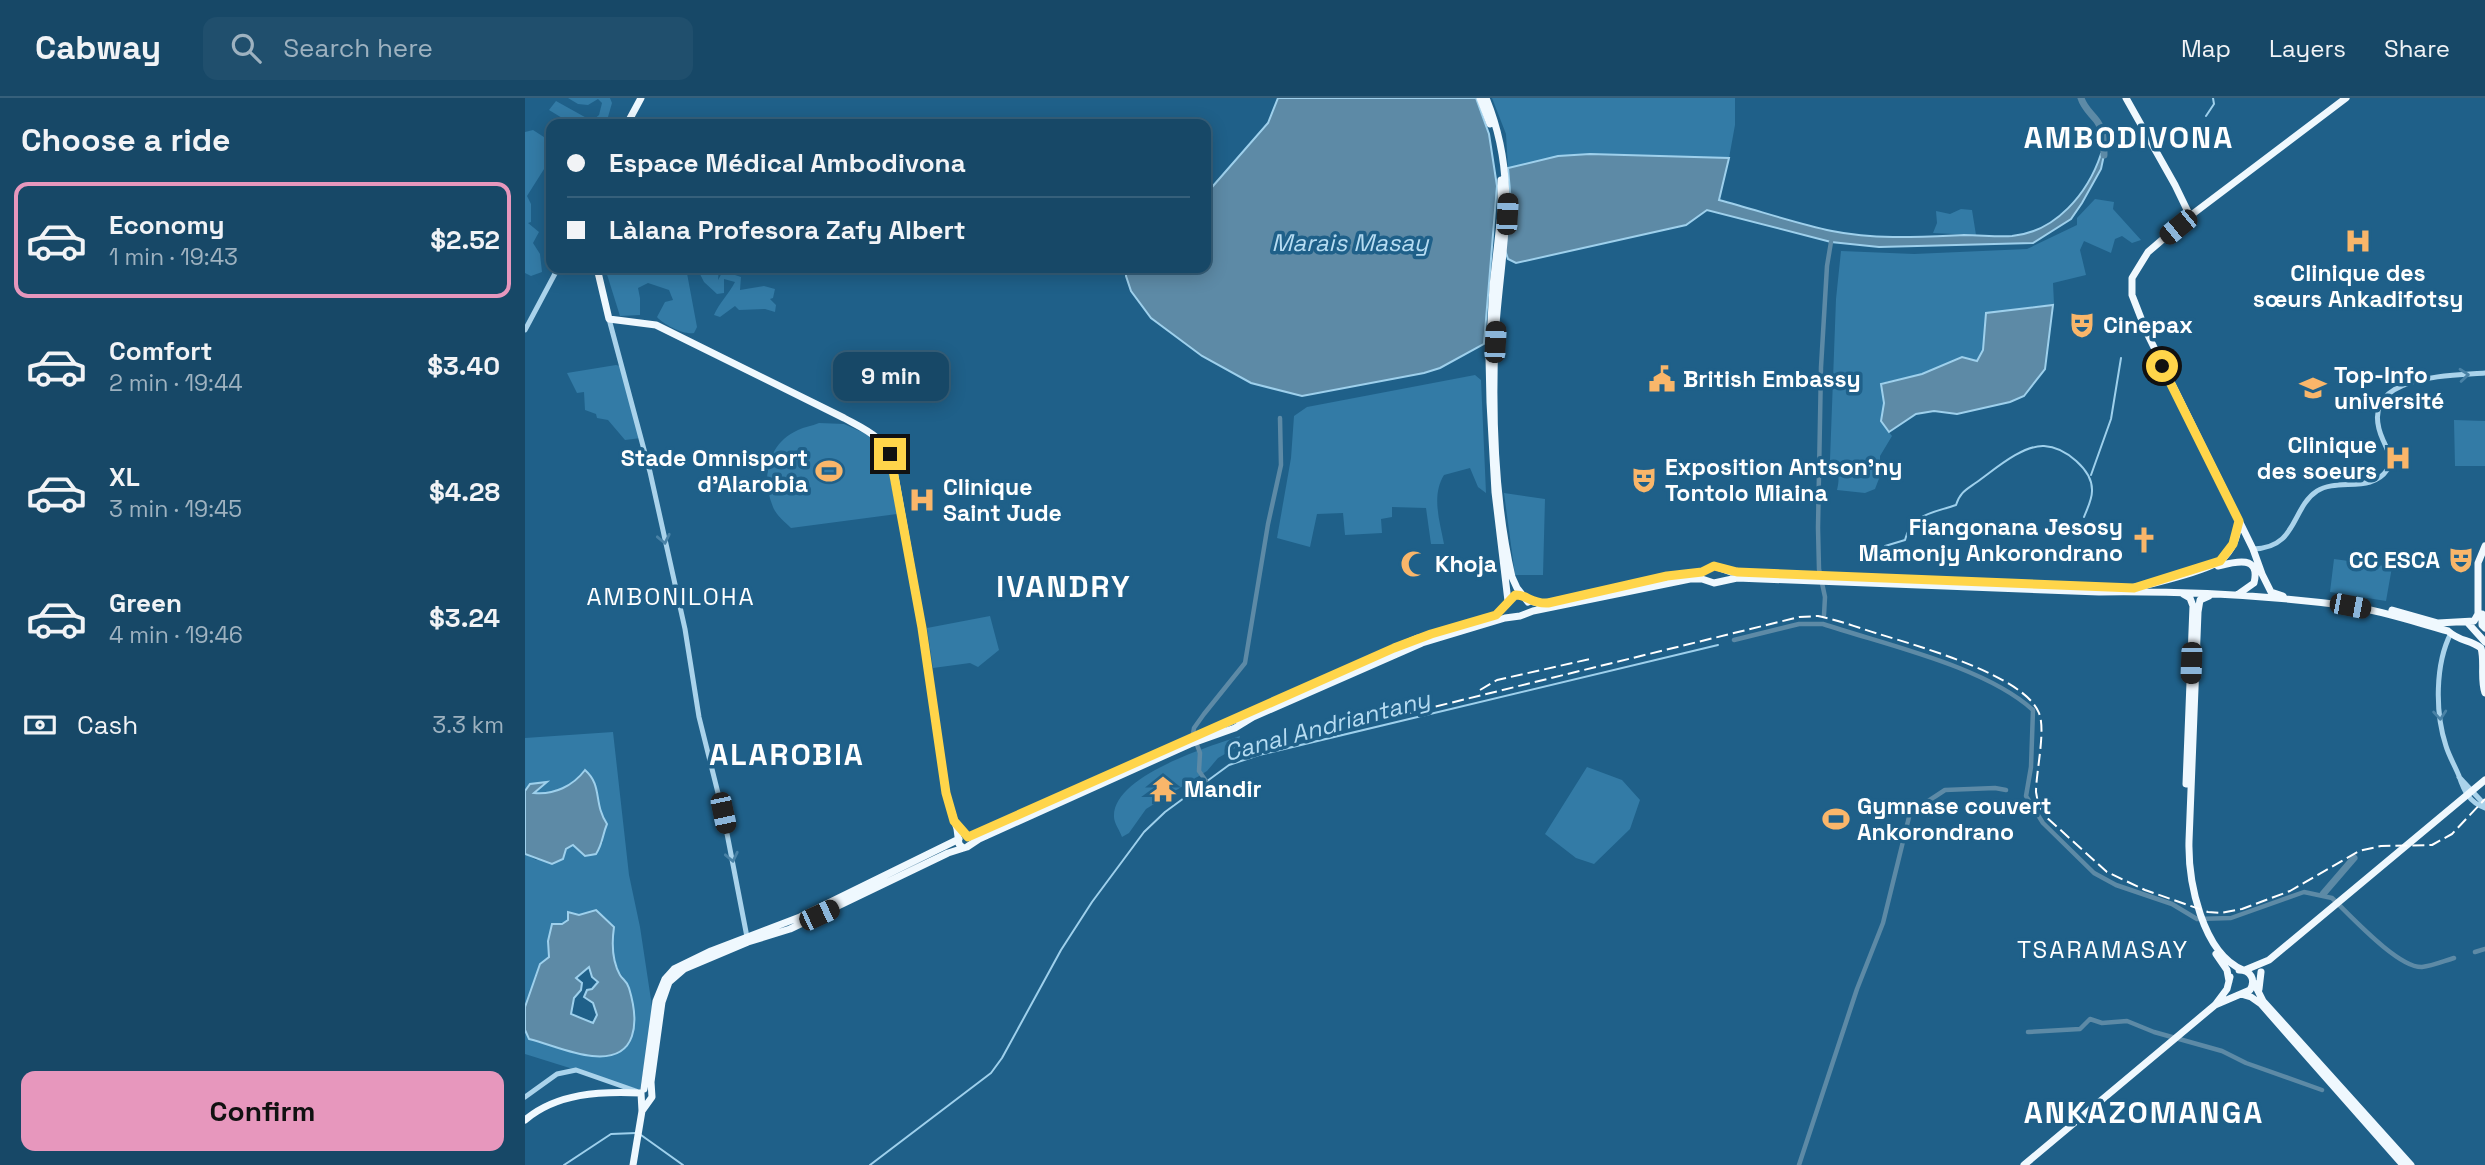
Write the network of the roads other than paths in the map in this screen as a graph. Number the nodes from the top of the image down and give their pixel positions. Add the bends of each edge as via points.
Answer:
1 (641, 98) edge
2 (1480, 98) edge
3 (1486, 98) edge
4 (2124, 98) edge
5 (2346, 98) edge
6 (630, 119) edge
7 (2185, 205) junction
8 (2202, 207) junction
9 (2190, 216) junction
10 (1502, 231) junction
11 (555, 273) edge
12 (598, 273) edge
13 (609, 319) junction
14 (525, 330) edge
15 (2485, 373) edge
16 (2239, 521) junction
17 (2485, 546) edge
18 (2252, 548) junction
19 (2232, 549) junction
20 (2262, 549) junction
21 (2481, 554) junction
22 (2257, 560) junction
23 (2213, 565) junction
24 (1708, 569) junction
25 (1721, 569) junction
26 (2263, 575) junction
27 (1820, 578) junction
28 (2169, 578) junction
29 (1708, 580) junction
30 (1720, 580) junction
31 (2154, 583) junction
32 (2151, 592) junction
33 (2172, 593) junction
34 (2183, 594) junction
35 (2213, 595) junction
36 (2233, 596) junction
37 (2251, 597) junction
38 (1525, 598) junction
39 (1508, 602) junction
40 (1527, 612) junction
41 (1515, 616) junction
42 (2481, 620) junction
43 (2454, 622) junction
44 (2467, 622) junction
45 (2474, 628) junction
46 (2485, 629) edge
47 (2451, 633) junction
48 (2485, 642) edge
49 (2484, 650) edge
50 (2485, 693) edge
51 (1233, 724) junction
52 (2485, 780) edge
53 (2469, 793) junction
54 (2485, 807) edge
55 (965, 841) junction
56 (2195, 907) junction
57 (749, 940) junction
58 (2224, 960) junction
59 (2259, 969) junction
60 (2244, 970) junction
61 (2229, 981) junction
62 (2253, 982) junction
63 (2240, 994) junction
64 (2225, 996) junction
65 (2259, 999) junction
66 (618, 1088) junction
67 (606, 1094) junction
68 (645, 1095) junction
69 (525, 1097) edge
70 (525, 1120) edge
71 (633, 1165) edge
72 (2024, 1165) edge
73 (2403, 1165) edge
74 (2411, 1165) edge

1 - 6 main road
2 - 10 main road via 1500,166
3 - 10 main road via 1504,165 1507,199
4 - 7 main road
5 - 8 main road
7 - 8 main road
7 - 9 main road
8 - 9 main road
9 - 16 main road via 2142,259 2132,278 2131,295
10 - 38 main road via 1495,343 1496,433 1507,548 1514,581
10 - 39 main road via 1489,357 1496,502
11 - 14 street
12 - 13 main road
13 - 55 main road via 656,325 844,418 886,446 922,628 946,793
13 -> 57 street via 650,472
20 -> 15 street via 2290,531 2314,492 2373,480 2385,473 2389,454 2376,416 2388,396 2416,379
16 - 18 main road
16 - 19 main road
17 - 21 main road
18 - 19 main road via 2243,537
18 - 20 street
18 - 22 main road
19 - 23 main road
19 - 26 main road via 2247,546
20 - 22 street
21 - 42 main road
21 - 44 main road via 2477,564 2478,617
22 - 26 main road
23 - 28 main road
23 - 36 main road via 2242,561 2252,566 2254,583
24 - 25 main road
24 - 29 main road
24 - 38 main road via 1548,603
25 - 27 main road
25 - 30 main road
26 - 37 main road via 2263,593
26 - 43 main road via 2274,594 2363,604 2438,623
27 - 30 main road
27 - 31 main road via 2129,588
27 - 32 main road
28 - 31 main road
28 - 33 main road via 2165,586
29 - 30 main road
29 - 40 main road via 1668,583
31 - 32 main road via 2156,591
32 - 33 main road
33 - 34 main road
34 - 35 main road
34 - 56 main road via 2193,606 2184,842 2186,881
35 - 36 main road
35 - 56 main road via 2200,600 2198,612 2189,849
36 - 37 main road
37 - 47 main road via 2350,606
38 - 39 main road via 1515,595
38 - 40 main road
39 - 41 main road
39 - 51 main road via 1496,615 1394,648
40 - 41 main road
41 - 51 main road via 1422,643
42 - 45 main road
42 - 46 main road
43 - 44 main road
43 - 47 main road
44 - 45 main road
45 - 46 main road
45 - 48 main road
47 - 49 main road
47 -> 53 street via 2440,679 2440,722 2446,746
49 - 50 main road
51 - 55 main road
52 - 53 main road
53 - 54 street via 2473,802
53 - 59 main road
55 - 57 main road via 790,929
56 - 58 main road
57 - 68 main road via 684,969 669,982 661,1002
58 - 59 main road
58 - 60 main road
58 - 61 main road
58 - 64 main road
59 - 60 main road
59 - 62 main road
59 - 65 main road
60 - 61 main road via 2234,972
60 - 62 main road
61 - 63 main road via 2231,989
61 - 64 main road
62 - 63 main road via 2251,990
62 - 65 main road
63 - 64 main road
63 - 65 main road
64 - 65 main road
64 - 72 main road
65 - 73 main road
65 - 74 main road
66 - 67 main road
66 - 68 main road
66 - 69 street via 576,1070 557,1074
67 - 68 main road
67 - 70 main road via 552,1102
68 - 71 main road

